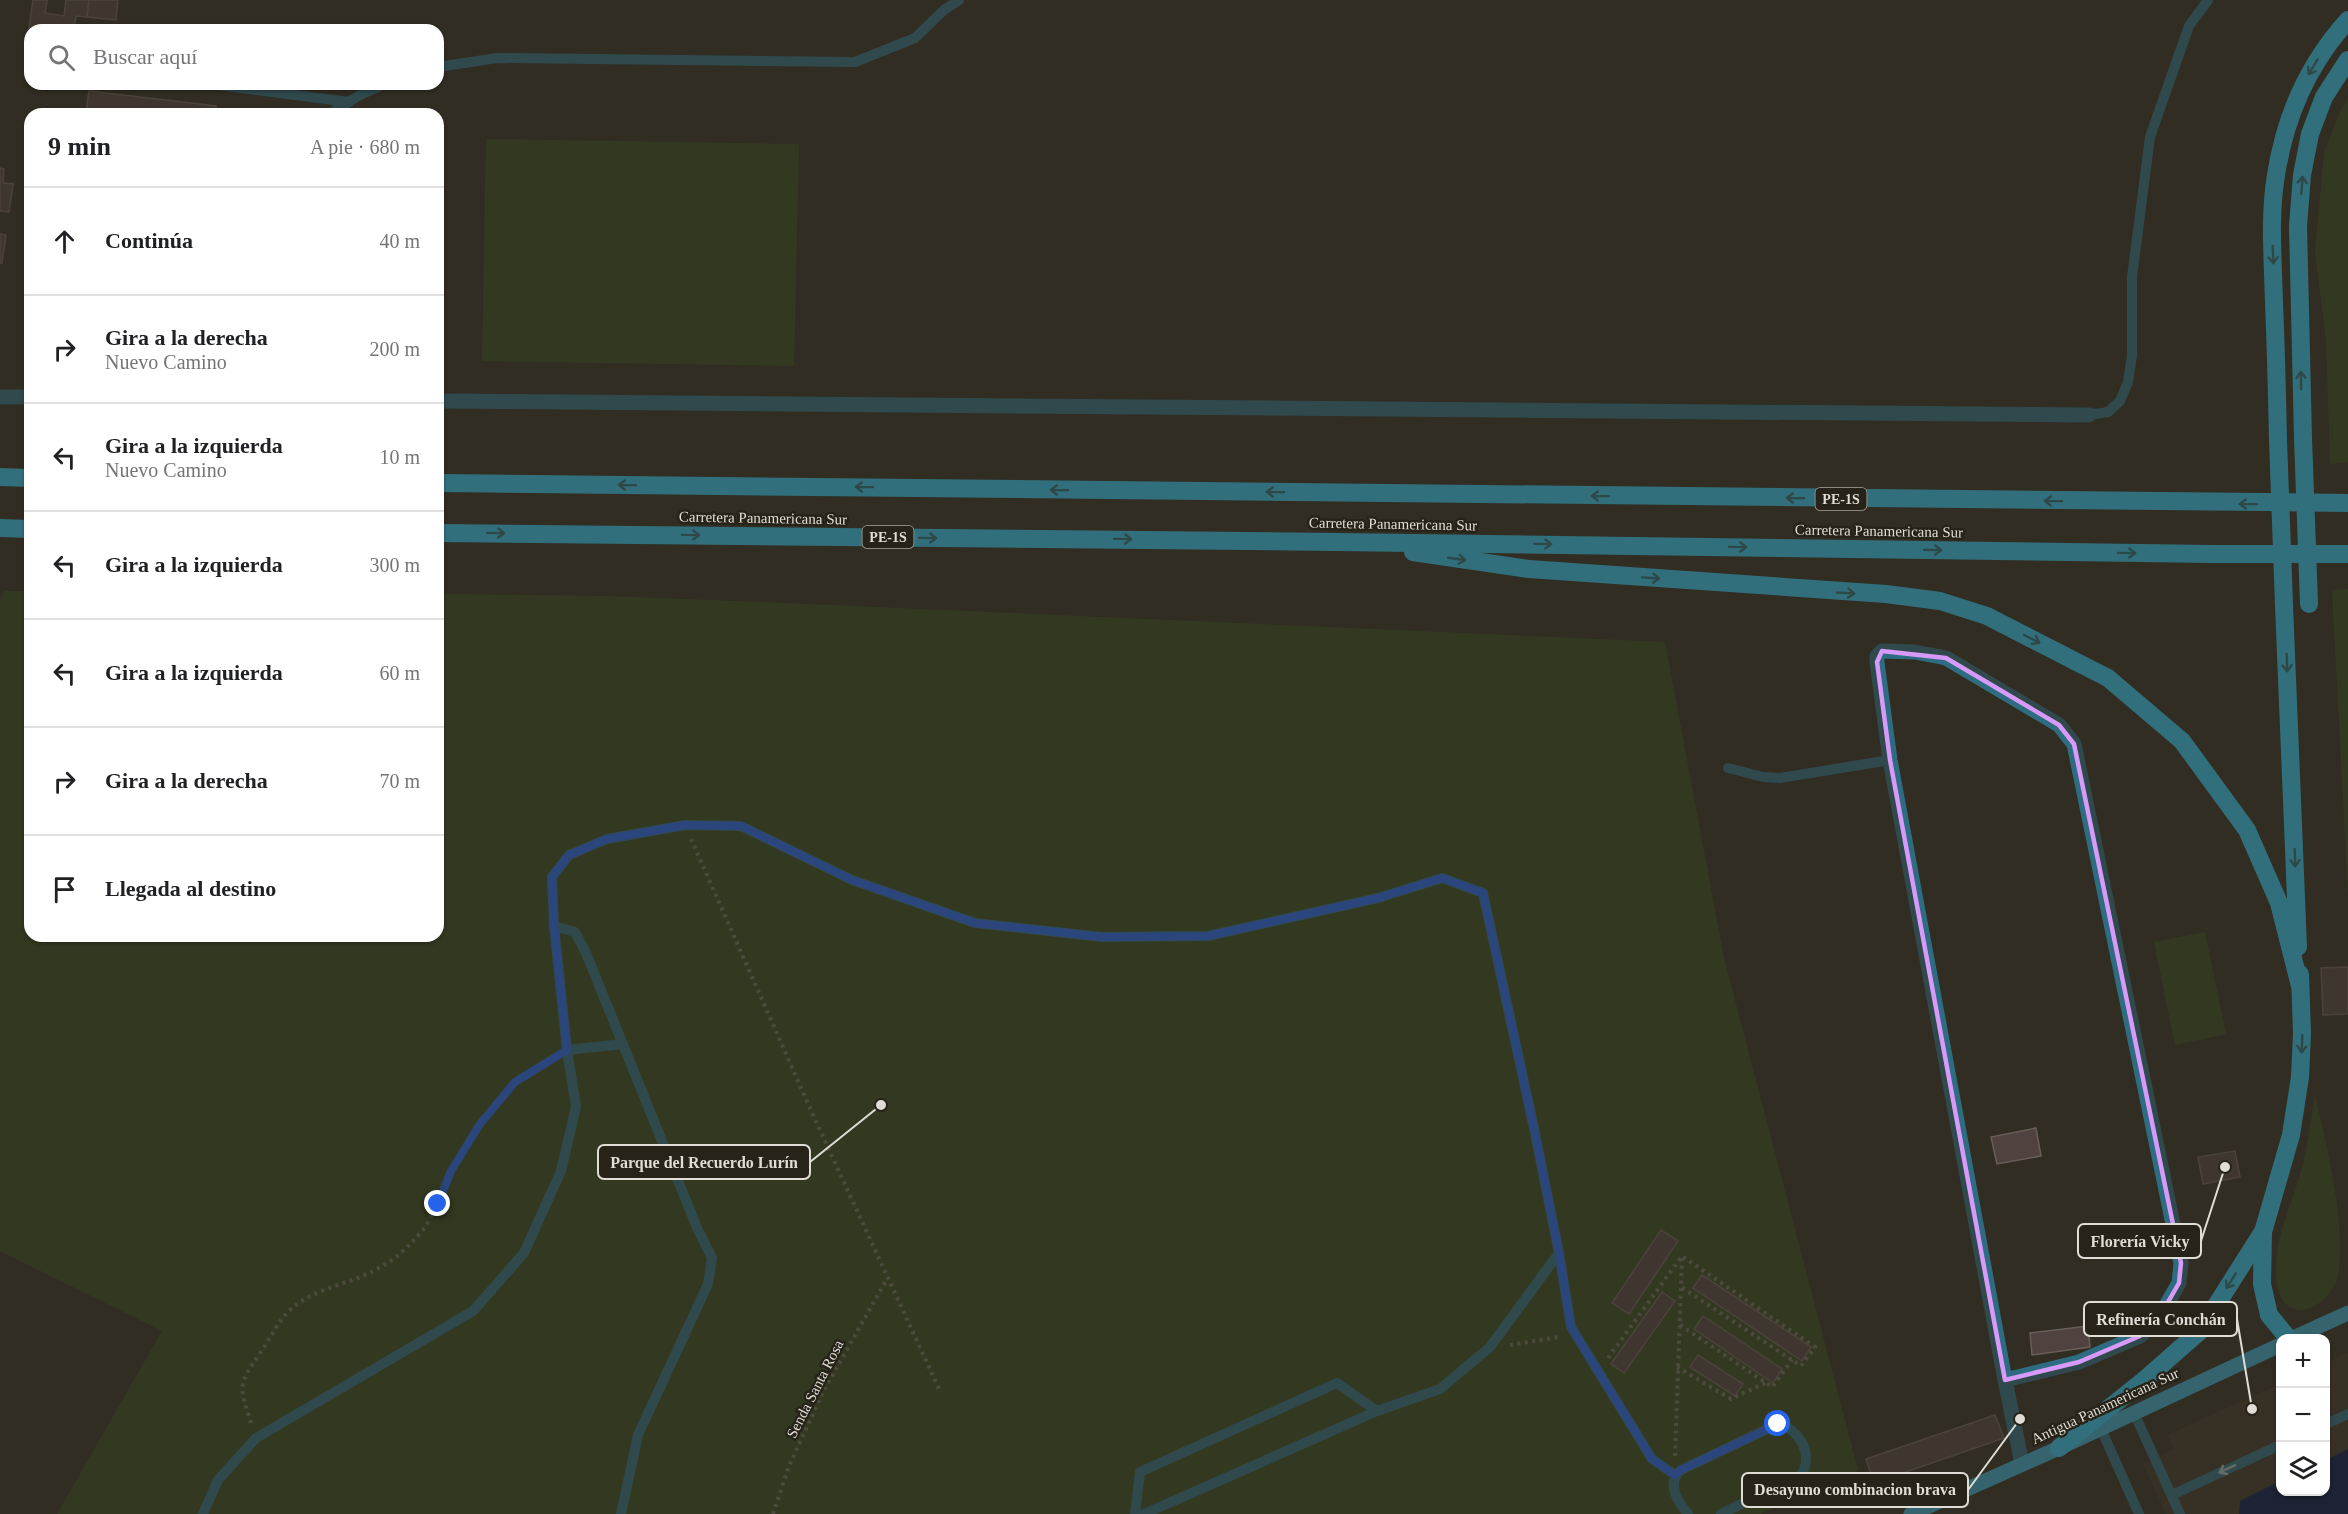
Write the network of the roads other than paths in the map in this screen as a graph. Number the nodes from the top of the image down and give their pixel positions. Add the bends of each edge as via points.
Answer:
1 (959, 0) edge
2 (2208, 0) edge
3 (2348, 20) edge
4 (2348, 60) edge
5 (444, 66) edge
6 (256, 90) edge
7 (373, 90) edge
8 (349, 102) junction
9 (339, 108) edge
10 (0, 397) edge
11 (24, 397) edge
12 (444, 401) edge
13 (2089, 415) joint
14 (0, 477) edge
15 (24, 478) edge
16 (444, 483) edge
17 (2348, 496) edge
18 (2348, 503) edge
19 (2286, 504) junction
20 (0, 528) edge
21 (24, 529) edge
22 (444, 533) edge
23 (1337, 542) junction
24 (2348, 554) edge
25 (2308, 604) dead end
26 (1890, 760) junction
27 (1728, 768) dead end
28 (554, 926) junction
29 (2300, 986) junction
30 (623, 1044) junction
31 (567, 1050) junction
32 (2263, 1232) junction
33 (1559, 1253) junction
34 (2348, 1313) edge
35 (2285, 1334) edge
36 (2302, 1334) edge
37 (2276, 1346) edge
38 (2006, 1380) junction
39 (1377, 1411) junction
40 (2134, 1413) junction
41 (2348, 1414) edge
42 (2330, 1422) edge
43 (2101, 1429) junction
44 (2276, 1447) edge
45 (2059, 1448) junction
46 (2022, 1464) junction
47 (1675, 1475) junction
48 (2172, 1495) junction
49 (202, 1514) edge
50 (621, 1514) edge
51 (1135, 1514) edge
52 (1144, 1514) edge
53 (1688, 1514) edge
54 (1721, 1514) edge
55 (1911, 1514) edge
56 (2139, 1514) edge
57 (2180, 1514) edge

1 - 5 lane via 915,38 855,62 497,58
2 - 13 lane via 2188,26 2150,137 2132,277 2132,356 2128,382 2120,401 2108,412
3 -> 29 highway, bridge via 2328,42 2304,82 2276,175 2272,227
25 -> 4 highway, bridge via 2298,226 2310,134 2324,97
6 - 8 lane
7 - 8 lane
8 - 9 lane
10 - 11 street
12 - 13 street
14 - 15 highway
19 -> 16 highway, Carretera Panamericana Sur / PE-1S
17 - 19 highway
18 - 19 highway, Carretera Panamericana Sur / PE-1S
20 - 21 highway
22 -> 23 highway, Carretera Panamericana Sur / PE-1S
23 -> 24 highway, Carretera Panamericana Sur / PE-1S
23 -> 29 highway via 1529,569 1897,596 1940,601 1988,616 2108,678 2182,741 2247,830 2279,903
26 - 27 lane via 1780,778
26 - 38 street
26 - 38 street via 1876,662 1881,651 1946,658 2059,726 2074,744 2181,1263 2179,1283 2160,1317 2140,1336 2079,1362
28 - 30 lane via 574,932
28 - 31 lane
28 - 33 lane via 552,877 569,855 607,839 685,825 741,826 852,880 975,923 1102,937 1208,936 1378,898 1442,878 1483,893
29 -> 32 highway via 2300,1077 2291,1135
30 - 31 lane
30 - 50 lane via 712,1258 708,1284 638,1435
31 - 49 lane via 576,1107 561,1171 524,1253 472,1311 256,1438 218,1480
32 - 35 highway via 2262,1284 2270,1316
32 -> 45 highway via 2200,1331
33 - 39 lane via 1490,1347 1440,1389
33 - 47 lane via 1574,1334 1652,1459
34 - 36 main road
37 - 40 main road, Antigua Panamericana Sur
38 - 46 street
39 - 51 lane via 1336,1383 1140,1472
39 - 52 lane
40 - 43 main road, Antigua Panamericana Sur
40 - 48 lane
41 - 42 lane
43 - 45 main road, Antigua Panamericana Sur
43 - 56 lane
44 -> 48 lane
45 - 46 main road, Antigua Panamericana Sur
46 - 55 main road, Antigua Panamericana Sur
47 - 53 lane via 1676,1496
47 - 54 lane via 1778,1424 1790,1427 1807,1455 1807,1467 1801,1475
48 - 57 lane

